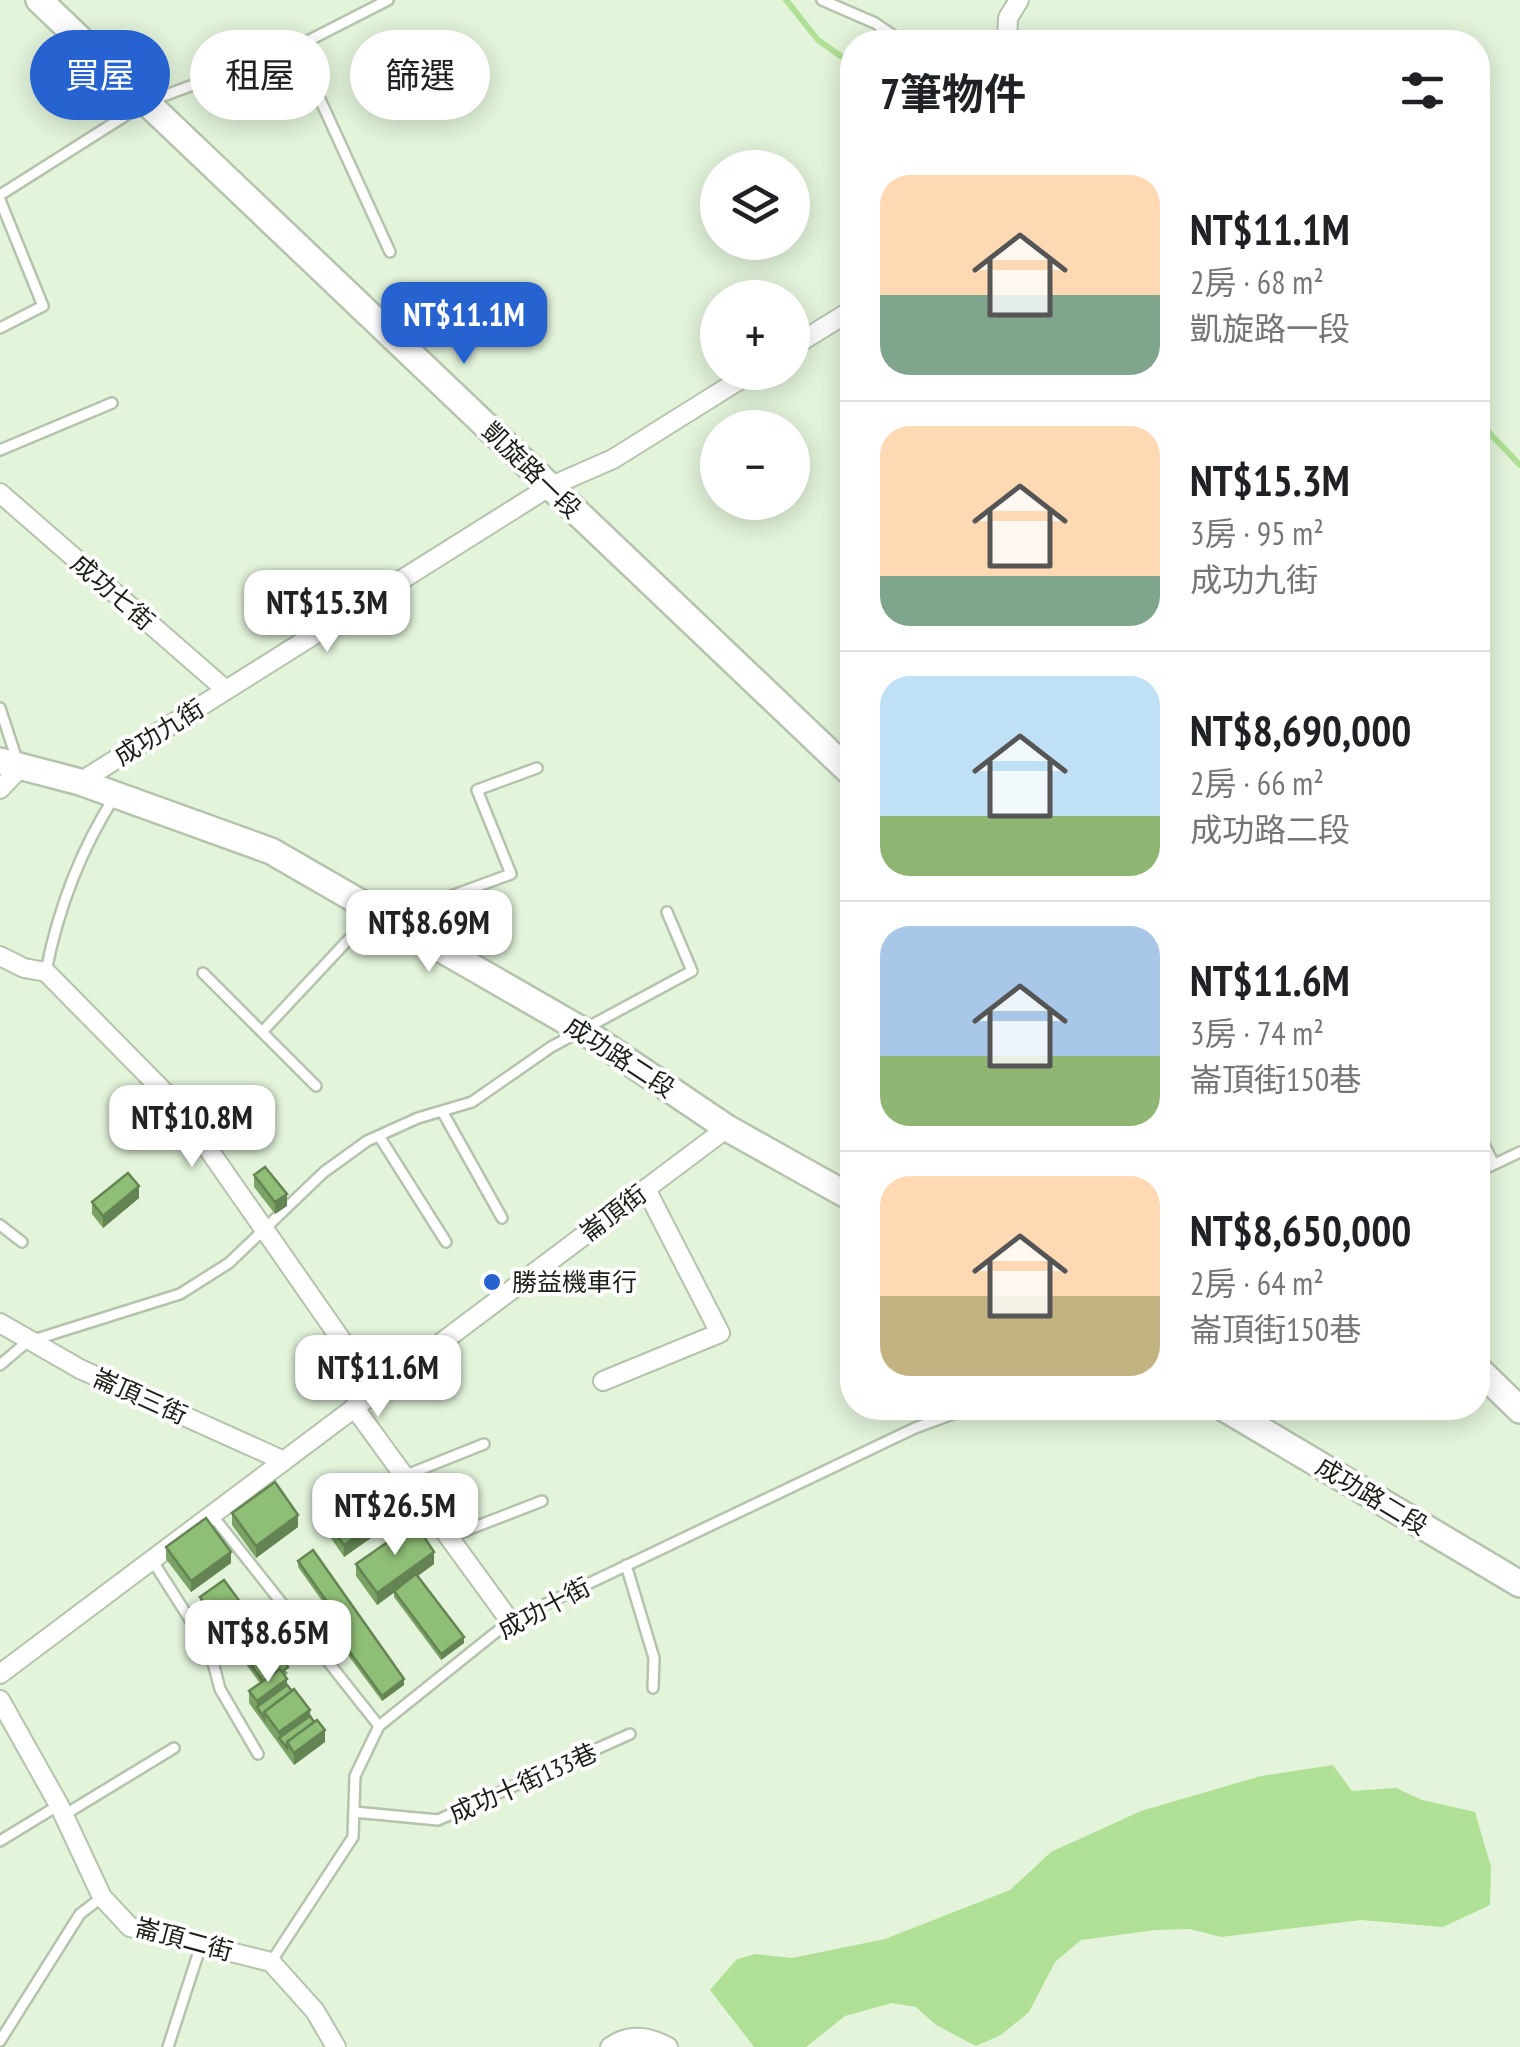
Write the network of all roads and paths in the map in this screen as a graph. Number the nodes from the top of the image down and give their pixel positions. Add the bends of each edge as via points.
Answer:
1 (39, 0) edge
2 (388, 0) edge
3 (822, 0) edge
4 (1020, 0) edge
5 (71, 30) edge
6 (329, 30) edge
7 (885, 30) edge
8 (1008, 30) edge
9 (120, 120) edge
10 (167, 120) edge
11 (329, 120) edge
12 (0, 197) edge
13 (390, 252) dead end
14 (840, 317) edge
15 (0, 328) edge
16 (810, 336) edge
17 (724, 390) edge
18 (112, 403) dead end
19 (0, 450) edge
20 (549, 487) junction
21 (0, 493) edge
22 (226, 690) junction
23 (0, 708) edge
24 (840, 763) edge
25 (10, 765) edge
26 (538, 768) dead end
27 (80, 782) junction
28 (0, 789) edge
29 (116, 794) junction
30 (667, 912) dead end
31 (386, 919) junction
32 (0, 956) edge
33 (46, 972) junction
34 (202, 973) dead end
35 (262, 1032) junction
36 (585, 1032) junction
37 (316, 1086) dead end
38 (442, 1112) junction
39 (727, 1128) junction
40 (378, 1136) junction
41 (1520, 1152) edge
42 (1490, 1156) edge
43 (1494, 1164) junction
44 (1490, 1166) edge
45 (646, 1188) junction
46 (840, 1191) edge
47 (502, 1218) dead end
48 (0, 1225) edge
49 (262, 1230) junction
50 (22, 1242) dead end
51 (446, 1242) dead end
52 (0, 1323) edge
53 (27, 1342) junction
54 (0, 1365) edge
55 (1490, 1380) edge
56 (603, 1381) dead end
57 (377, 1390) junction
58 (354, 1408) junction
59 (1520, 1410) edge
60 (937, 1420) edge
61 (1244, 1420) edge
62 (484, 1444) dead end
63 (284, 1461) junction
64 (404, 1476) junction
65 (542, 1501) dead end
66 (212, 1515) junction
67 (449, 1537) junction
68 (152, 1560) junction
69 (626, 1565) junction
70 (1520, 1584) edge
71 (510, 1621) junction
72 (0, 1674) edge
73 (653, 1688) dead end
74 (0, 1700) edge
75 (379, 1726) junction
76 (630, 1734) dead end
77 (174, 1748) dead end
78 (258, 1754) dead end
79 (62, 1810) junction
80 (354, 1812) junction
81 (0, 1842) edge
82 (102, 1897) junction
83 (201, 1945) junction
84 (271, 1962) junction
85 (0, 2042) edge
86 (168, 2047) edge
87 (336, 2047) edge
88 (610, 2047) edge
89 (668, 2047) edge

1 - 5 street, 凱旋路一段
2 - 6 lane
3 - 7 lane
4 - 8 street
9 - 12 lane
10 - 20 street, 凱旋路一段
11 - 13 lane
12 - 15 lane via 42,306
14 - 16 street
17 - 20 street, 成功九街 via 613,460
18 - 19 lane
20 - 22 street, 成功九街
20 - 24 street, 凱旋路一段
21 - 22 street, 成功七街
22 - 27 street, 成功九街
23 - 25 lane
25 - 27 street, 成功路二段
25 - 28 street
26 - 31 lane via 477,790 510,874
27 - 29 street, 成功路二段
29 - 31 street, 成功路二段 via 271,851
29 - 33 lane via 55,924
30 - 36 lane via 692,972
31 - 35 lane via 362,925
31 - 36 street, 成功路二段
32 - 33 street
33 - 49 street via 179,1107
34 - 35 lane
35 - 37 lane
36 - 38 lane via 552,1046 472,1102
36 - 39 street, 成功路二段
38 - 40 lane
38 - 47 lane
39 - 45 street, 崙頂街
39 - 46 street, 成功路二段
40 - 49 lane via 324,1172
40 - 51 lane
41 - 43 lane
42 - 43 lane
43 - 44 lane
45 - 56 street via 720,1333
45 - 57 street, 崙頂街
48 - 50 lane
49 - 53 lane via 180,1294
49 - 57 street
52 - 53 street, 崙頂三街
53 - 54 lane
53 - 63 street, 崙頂三街
55 - 59 street
57 - 58 street, 崙頂街
58 - 63 street, 崙頂街
58 - 64 street
60 - 69 lane, 成功十街
61 - 70 street, 成功路二段
62 - 64 lane
63 - 66 street, 崙頂街
64 - 67 street via 425,1519
65 - 67 lane
66 - 68 street, 崙頂街
66 - 75 lane
67 - 71 street
68 - 72 street, 崙頂街
68 - 78 lane via 210,1651 220,1689
69 - 71 lane, 成功十街
69 - 73 lane via 654,1658
71 - 75 lane, 成功十街
74 - 79 street, 崙頂二街
75 - 80 lane, 成功十街 via 355,1776
76 - 80 lane, 成功十街133巷 via 438,1820
77 - 79 lane
79 - 81 lane
79 - 82 street, 崙頂二街
80 - 84 lane, 成功十街 via 352,1837
82 - 83 street, 崙頂二街 via 130,1928
82 - 85 lane via 80,1914
83 - 84 street, 崙頂二街
83 - 86 lane
84 - 87 street via 315,2011
88 - 89 street via 623,2038

